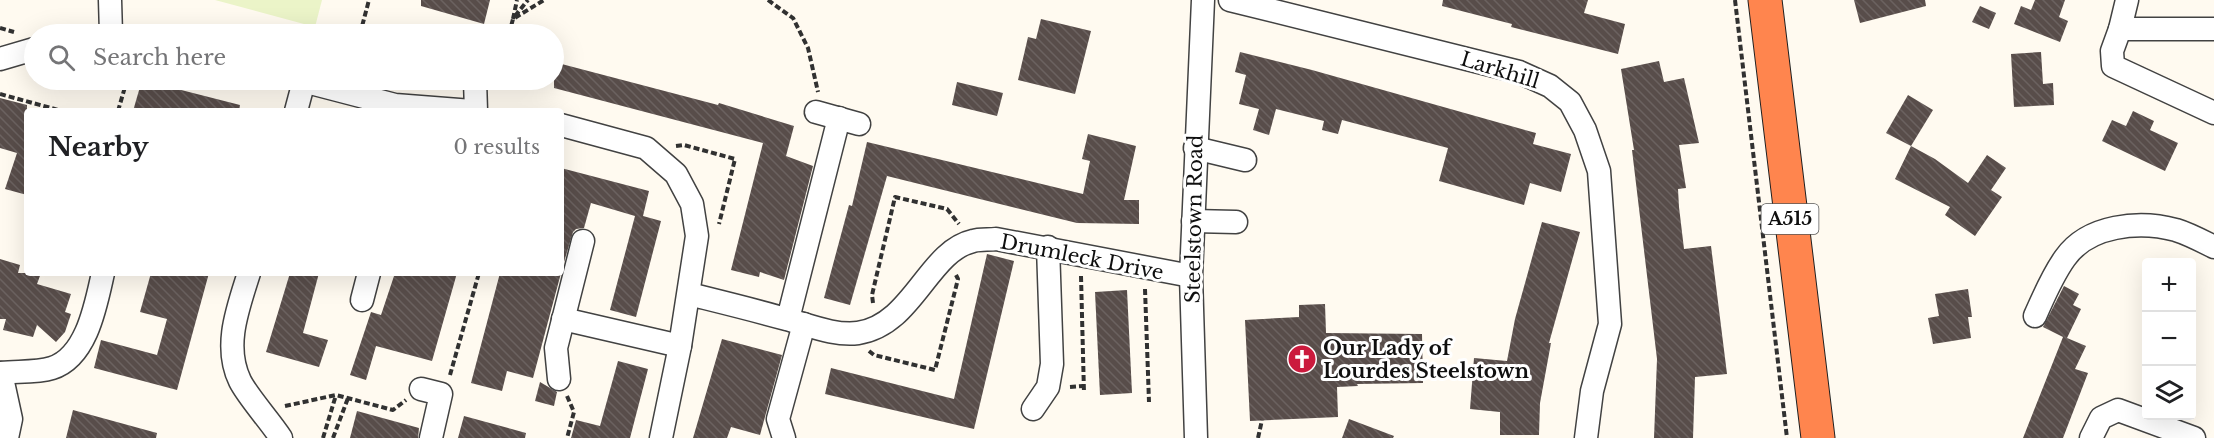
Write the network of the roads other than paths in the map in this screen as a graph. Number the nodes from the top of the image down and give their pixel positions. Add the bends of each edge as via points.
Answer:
1 (110, 0) edge
2 (1203, 0) edge
3 (1230, 0) edge
4 (1765, 0) edge
5 (2127, 0) edge
6 (111, 24) edge
7 (2120, 29) junction
8 (2214, 29) edge
9 (24, 52) edge
10 (0, 59) edge
11 (300, 90) edge
12 (335, 90) edge
13 (475, 90) edge
14 (297, 108) edge
15 (395, 108) edge
16 (474, 108) edge
17 (816, 112) road end
18 (2214, 113) edge
19 (564, 126) edge
20 (1196, 148) junction
21 (1245, 160) dead end
22 (1193, 221) junction
23 (1236, 222) dead end
24 (583, 241) dead end
25 (2214, 247) edge
26 (1048, 248) junction
27 (102, 276) edge
28 (248, 276) edge
29 (368, 276) edge
30 (1191, 276) junction
31 (689, 294) junction
32 (362, 300) dead end
33 (2035, 316) dead end
34 (563, 320) junction
35 (796, 322) junction
36 (680, 346) junction
37 (0, 373) edge
38 (559, 379) road end
39 (431, 392) road end
40 (1033, 409) dead end
41 (7, 438) edge
42 (281, 438) edge
43 (431, 438) edge
44 (661, 438) edge
45 (784, 438) edge
46 (1196, 438) edge
47 (1586, 438) edge
48 (1818, 438) edge
49 (2091, 438) edge
50 (2194, 438) edge

1 - 6 street
2 - 20 street, Steelstown Road
3 - 47 street, Larkhill via 1519,72 1550,86 1570,102 1599,171 1610,324 1592,391
4 - 48 highway, A515
5 - 7 street
7 - 8 street
7 - 18 street via 2112,51 2113,66
9 - 10 street
11 - 14 street
12 - 15 street
13 - 16 street
17 - 35 street via 849,121
19 - 31 street via 646,148 676,174 692,204 697,236
20 - 21 street
20 - 22 street, Steelstown Road
22 - 23 street
22 - 30 street, Steelstown Road
24 - 34 street
25 - 33 street via 2176,230 2141,224 2110,229 2084,239 2066,257
26 - 30 street, Drumleck Drive
26 - 35 street, Drumleck Drive via 996,239 972,241 950,255 905,307 879,327 849,333
26 - 40 street via 1052,364 1048,387
27 - 37 street via 93,316 75,351 52,368
28 - 42 street via 232,328 233,361 240,382
29 - 32 street
30 - 46 street, Steelstown Road
31 - 35 street, Drumleck Drive
31 - 36 street
34 - 36 street
34 - 38 street via 556,348
35 - 45 street via 777,419
36 - 44 street
37 - 41 street via 11,419
39 - 43 street
49 - 50 street via 2101,418 2118,410

